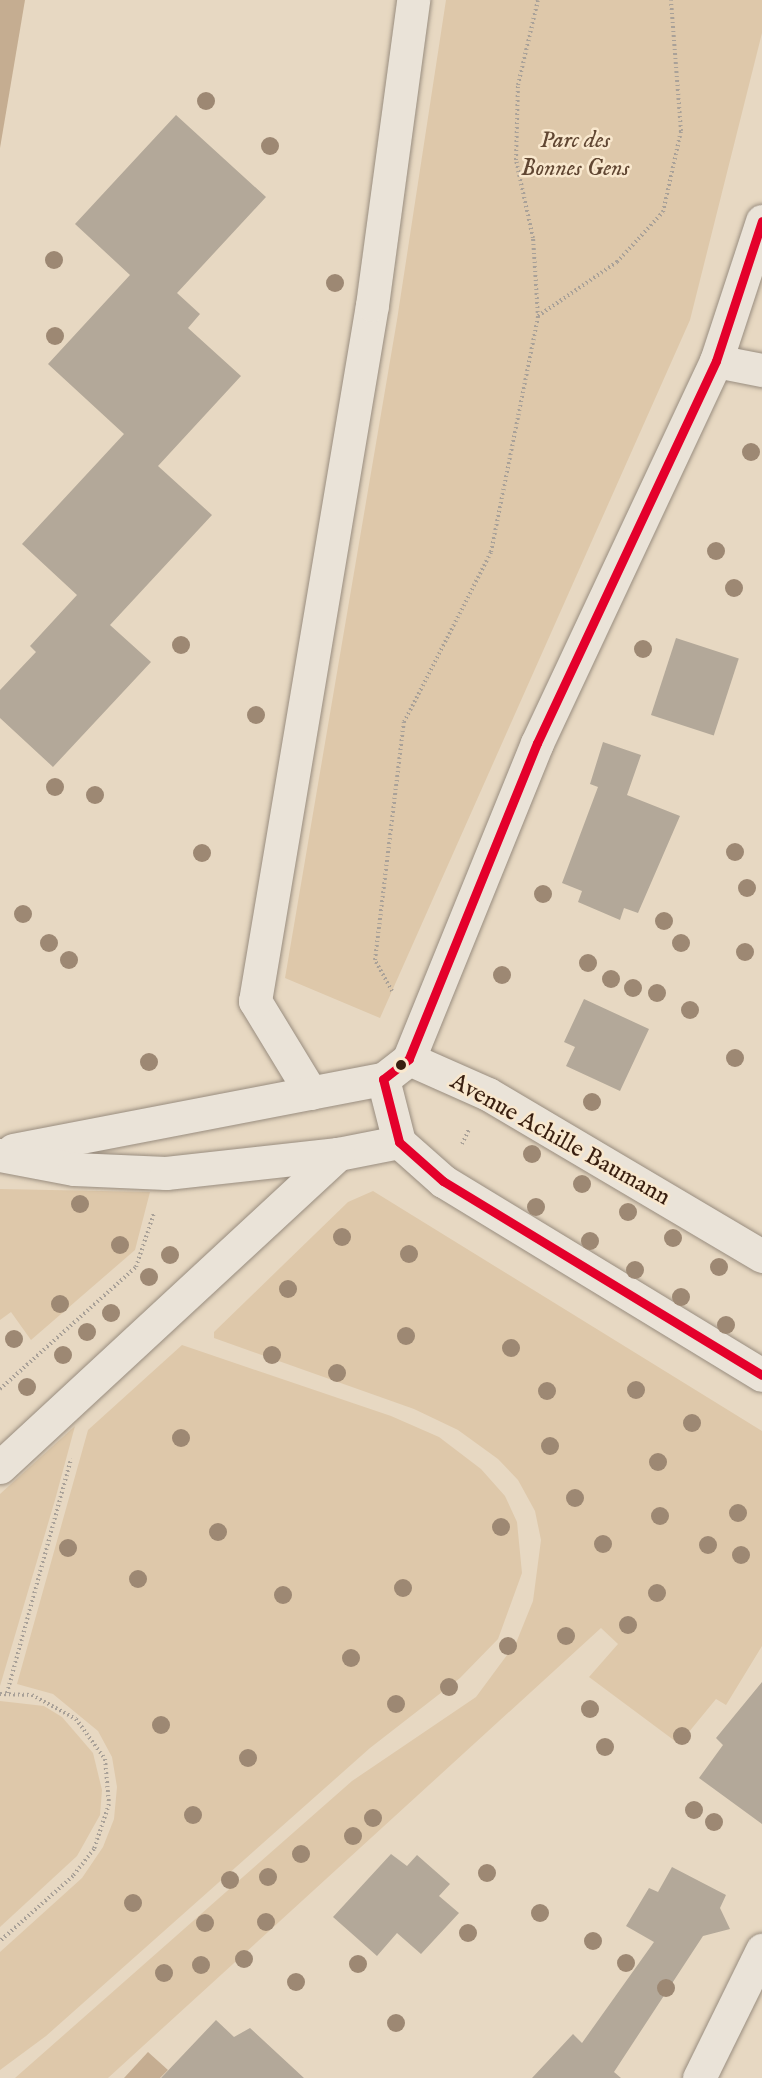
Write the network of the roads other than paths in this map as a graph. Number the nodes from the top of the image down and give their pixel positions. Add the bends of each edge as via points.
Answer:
1 (413, 0) edge
2 (762, 221) edge
3 (717, 361) junction
4 (762, 370) edge
5 (409, 1059) junction
6 (383, 1079) junction
7 (311, 1093) junction
8 (399, 1142) junction
9 (0, 1154) edge
10 (339, 1154) junction
11 (762, 1256) edge
12 (762, 1375) edge
13 (0, 1467) edge
14 (762, 1950) edge
15 (699, 2078) edge

1 - 7 street via 372,305 255,1001
2 - 3 street
3 - 4 street
3 - 5 street via 560,691
5 - 6 street
5 - 11 street, Avenue Achille Baumann via 488,1094
6 - 7 street
6 - 8 street
7 - 9 street
8 - 10 street
8 - 12 street via 443,1181
9 - 10 street via 74,1169 166,1173
10 - 13 street
14 - 15 street

